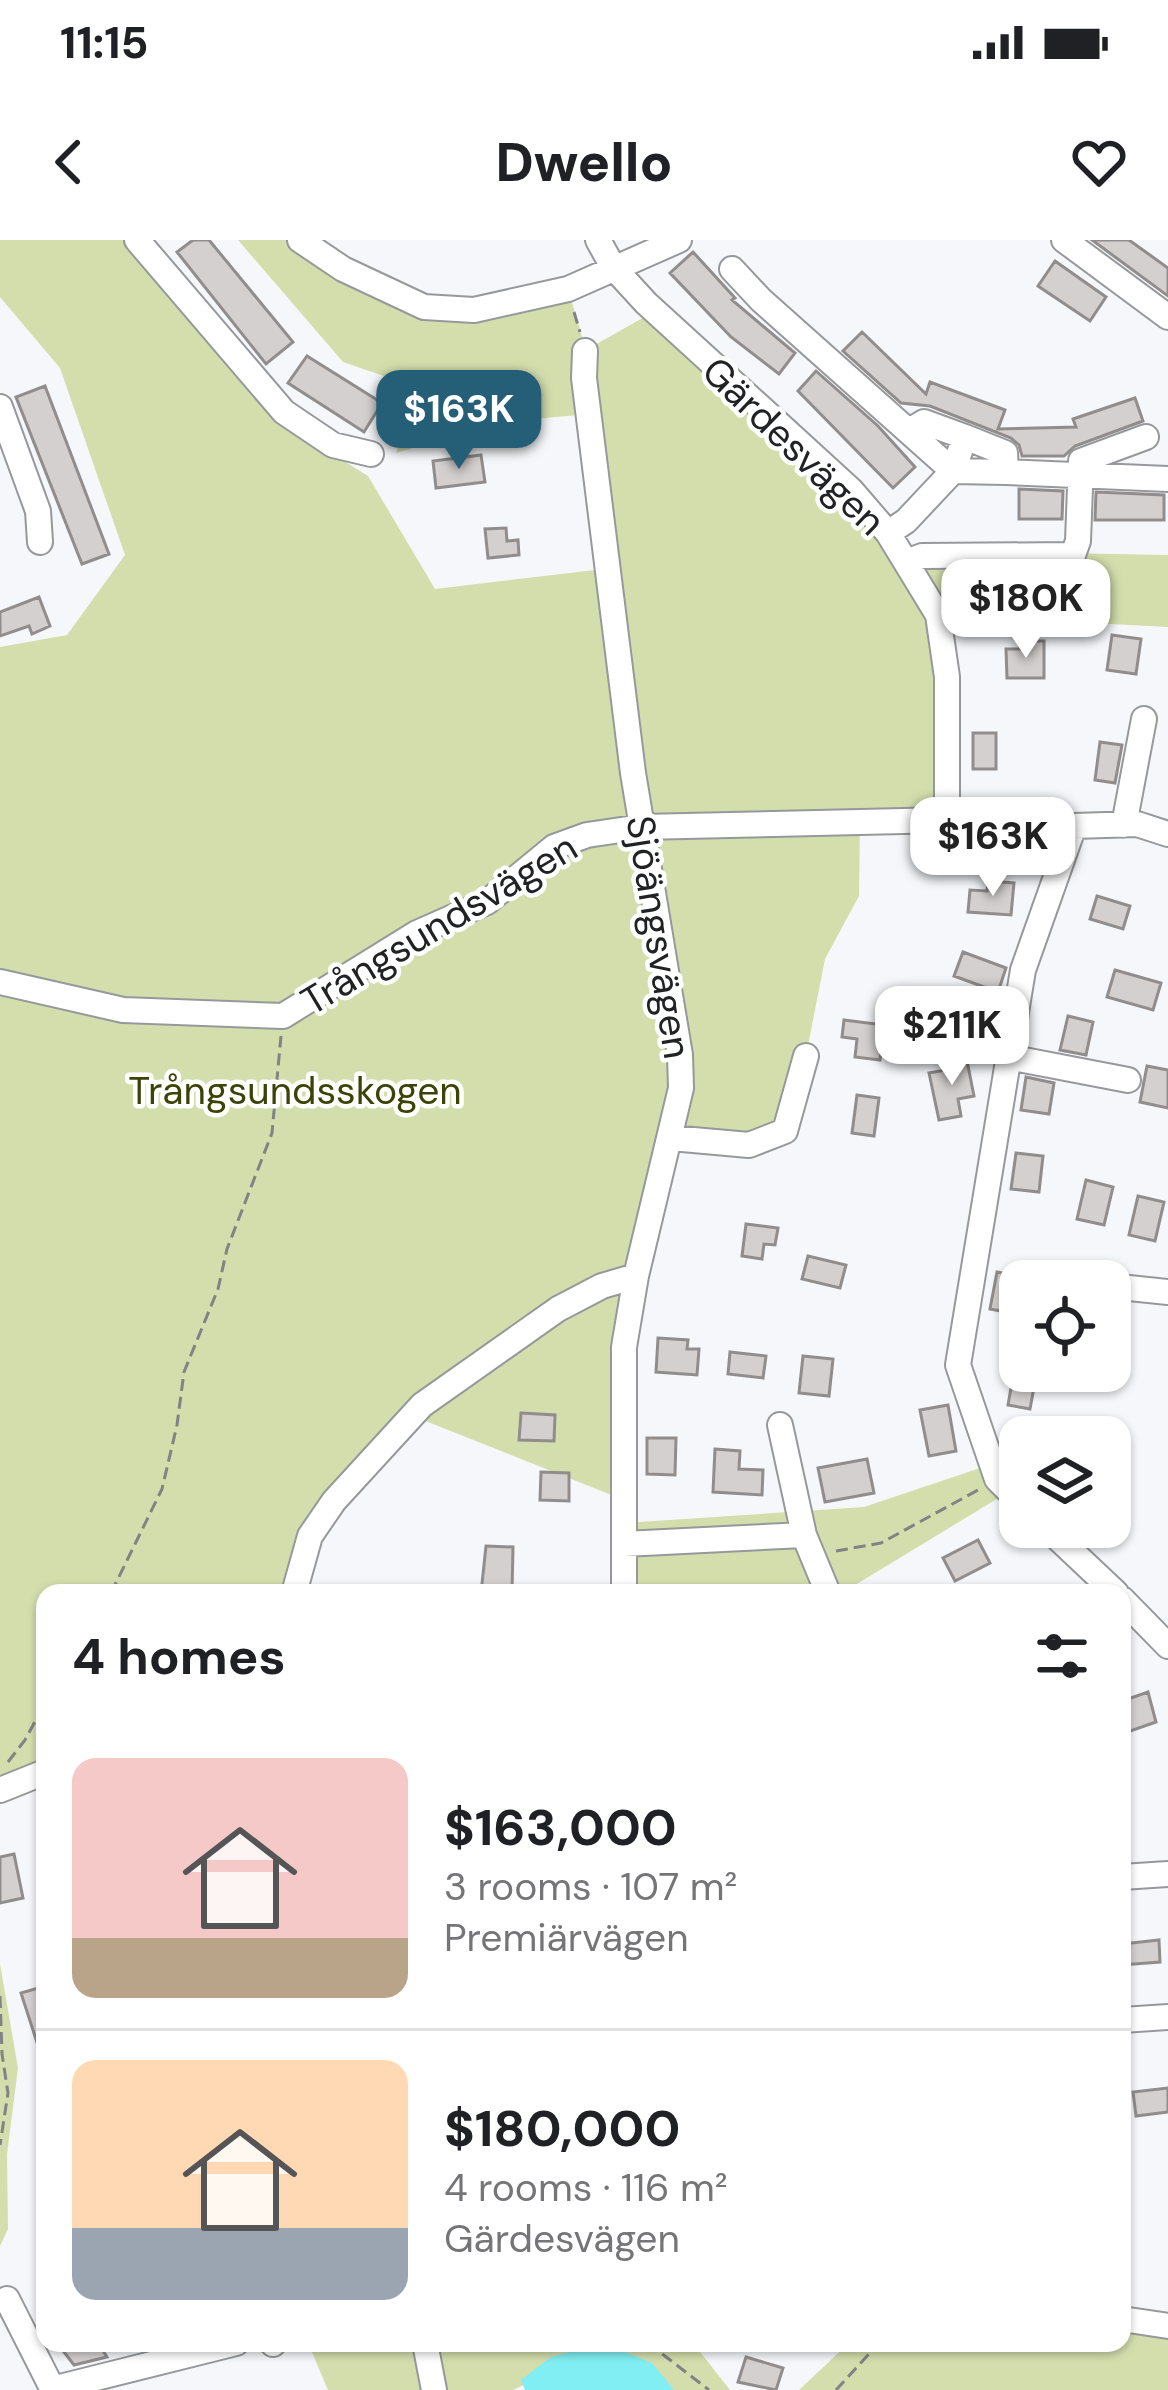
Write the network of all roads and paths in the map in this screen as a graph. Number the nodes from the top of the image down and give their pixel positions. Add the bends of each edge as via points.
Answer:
1 (137, 240) edge
2 (300, 240) edge
3 (598, 240) edge
4 (679, 240) edge
5 (1064, 240) edge
6 (613, 267) junction
7 (732, 269) dead end
8 (568, 289) junction
9 (1168, 316) edge
10 (585, 351) joint
11 (0, 406) edge
12 (909, 431) junction
13 (964, 437) junction
14 (1146, 437) dead end
15 (371, 454) dead end
16 (952, 471) junction
17 (1006, 472) junction
18 (1081, 478) junction
19 (1168, 479) edge
20 (888, 533) junction
21 (40, 542) dead end
22 (906, 562) junction
23 (1144, 718) dead end
24 (947, 820) junction
25 (1124, 825) junction
26 (1074, 826) junction
27 (641, 827) junction
28 (1168, 834) edge
29 (0, 982) edge
30 (283, 1016) junction
31 (806, 1056) dead end
32 (1008, 1057) junction
33 (1128, 1080) dead end
34 (671, 1138) junction
35 (636, 1276) junction
36 (1131, 1288) edge
37 (1168, 1292) edge
38 (779, 1425) dead end
39 (997, 1479) joint
40 (808, 1543) junction
41 (624, 1544) junction
42 (1068, 1548) edge
43 (115, 1584) edge
44 (297, 1584) edge
45 (624, 1584) edge
46 (824, 1584) edge
47 (1106, 1584) edge
48 (1131, 1608) edge
49 (1168, 1646) edge
50 (36, 1720) edge
51 (0, 1772) edge
52 (36, 1776) edge
53 (0, 1790) edge
54 (1168, 1874) edge
55 (1131, 1876) edge
56 (0, 1996) edge
57 (1168, 2017) edge
58 (1131, 2019) edge
59 (0, 2145) edge
60 (7, 2299) dead end
61 (1131, 2320) edge
62 (1168, 2326) edge
63 (201, 2352) edge
64 (427, 2352) edge
65 (660, 2352) edge
66 (871, 2352) edge
67 (52, 2390) edge
68 (434, 2390) edge
69 (710, 2390) edge
70 (836, 2390) edge

1 - 15 street via 284,412 333,445
2 - 8 street via 424,307 474,310
3 - 6 street, Gärdesvägen
4 - 6 street
5 - 9 street
6 - 8 street
6 - 20 street, Gärdesvägen
7 - 12 street
8 - 10 path
10 - 27 street, Sjöängsvägen
11 - 21 street via 38,511
12 - 13 street via 924,422
12 - 16 street
13 - 16 street
13 - 17 street via 1004,453
14 - 18 street via 1081,461
16 - 17 street
16 - 20 street
17 - 18 street
18 - 19 street
18 - 22 street via 1073,555
20 - 22 street, Gärdesvägen
22 - 24 street, Gärdesvägen via 938,615 947,677
23 - 25 street
24 - 26 street, Trångsundsvägen
24 - 27 street, Trångsundsvägen
25 - 26 street, Trångsundsvägen
25 - 28 street, Trångsundsvägen
26 - 32 street via 1023,970
27 - 30 street, Trångsundsvägen via 554,847 487,902 417,933
27 - 34 street, Sjöängsvägen via 680,1055
29 - 30 street, Trångsundsvägen via 123,1010
30 - 43 path via 272,1132 184,1372 162,1490
31 - 34 street via 785,1131 749,1145
32 - 33 street
32 - 39 street via 958,1365
34 - 35 street, Sjöängsvägen
35 - 41 street, Sjöängsvägen via 624,1347
35 - 44 street via 557,1309 422,1405 334,1501 310,1537
36 - 37 street
38 - 40 street
39 - 40 path via 881,1544 846,1550
40 - 41 street
40 - 46 street
41 - 45 street, Sjöängsvägen
42 - 47 street
48 - 49 street
50 - 51 path
52 - 53 street
54 - 55 street
56 - 59 path via 8,2093
57 - 58 street
60 - 67 street
61 - 62 street
63 - 67 street
64 - 68 street
65 - 69 path
66 - 70 path

